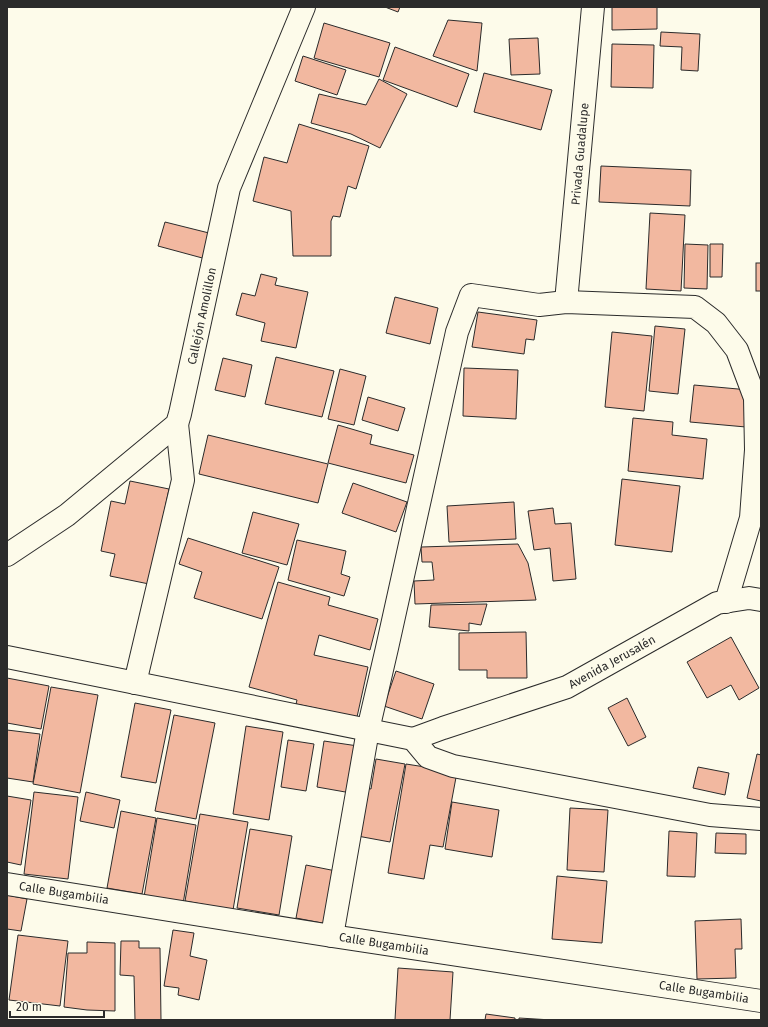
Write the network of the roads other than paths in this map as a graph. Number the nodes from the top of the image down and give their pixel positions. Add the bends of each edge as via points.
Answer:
1 (304, 7) edge
2 (593, 7) edge
3 (566, 302) junction
4 (177, 424) junction
5 (7, 555) edge
6 (761, 600) edge
7 (726, 602) junction
8 (7, 657) edge
9 (135, 683) junction
10 (368, 730) junction
11 (413, 739) junction
12 (761, 819) edge
13 (7, 884) edge
14 (332, 936) junction
15 (761, 1001) edge

1 - 4 street, Callejón Amolillon via 229,188
2 - 3 street, Privada Guadalupe
3 - 7 street via 695,307 716,323 737,350 755,398 756,450 751,518
3 - 10 street via 539,305 471,295 470,297 457,332
4 - 5 street via 67,515
4 - 9 street via 183,480
6 - 7 street, Avenida Jerusalén via 749,598
7 - 11 street, Avenida Jerusalén via 717,603 567,687
8 - 9 street
9 - 10 street
10 - 11 street
10 - 14 street
11 - 12 street via 428,757 453,766 710,815
13 - 14 street, Calle Bugambilia
14 - 15 street, Calle Bugambilia

